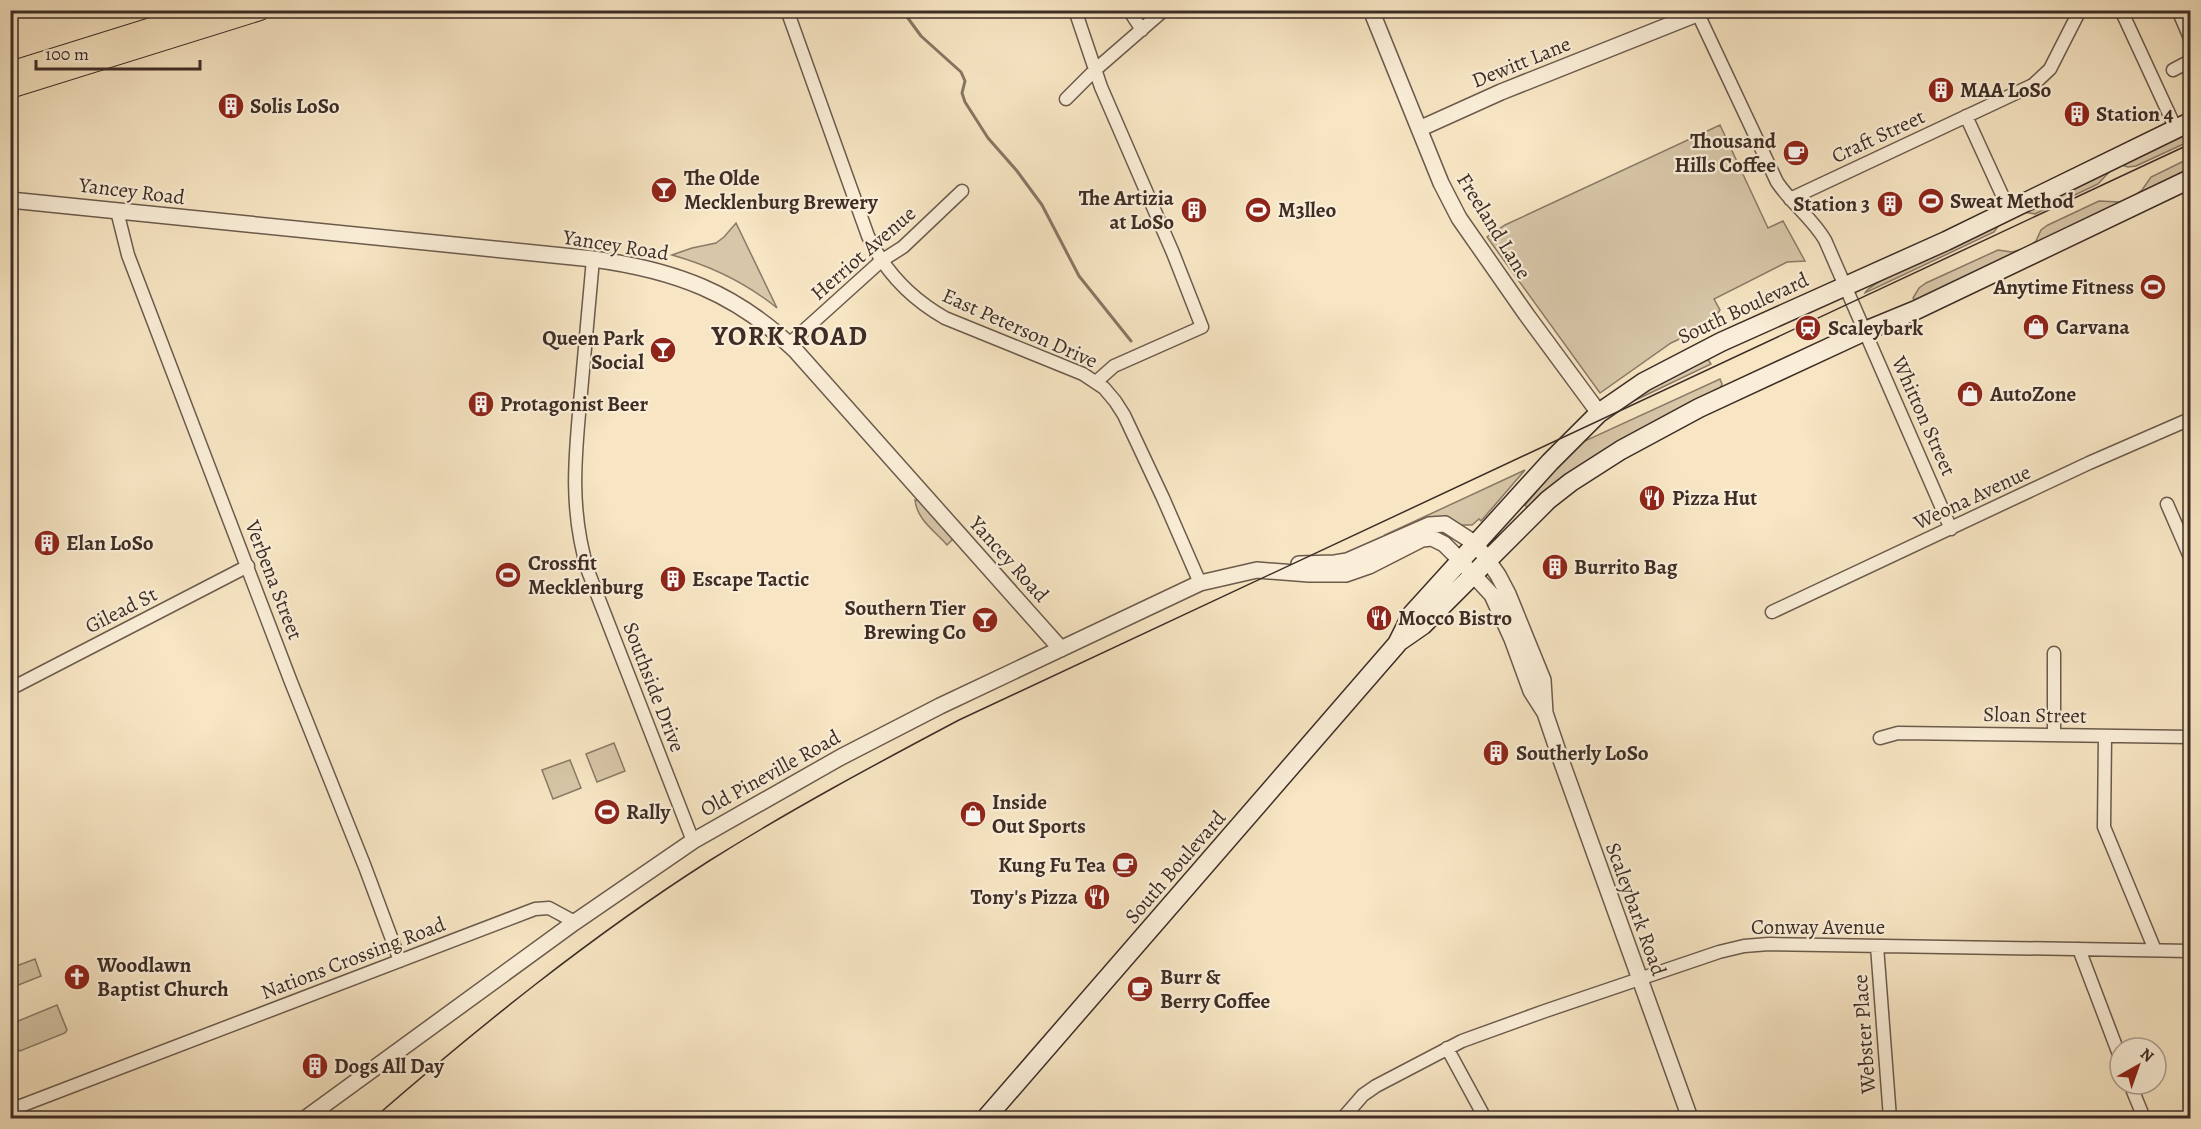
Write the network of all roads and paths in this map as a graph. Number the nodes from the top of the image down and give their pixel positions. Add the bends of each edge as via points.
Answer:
1 (209, 10) edge
2 (260, 10) edge
3 (787, 10) edge
4 (1075, 10) edge
5 (1129, 10) edge
6 (1164, 10) edge
7 (1371, 10) edge
8 (2080, 10) edge
9 (2121, 10) edge
10 (2178, 10) edge
11 (1703, 12) edge
12 (1142, 30) junction
13 (2190, 38) edge
14 (2190, 61) edge
15 (1095, 70) junction
16 (2173, 70) dead end
17 (10, 72) edge
18 (10, 88) edge
19 (1066, 99) dead end
20 (1966, 116) junction
21 (2183, 126) edge
22 (1419, 129) junction
23 (2190, 179) edge
24 (962, 191) dead end
25 (1790, 199) junction
26 (11, 200) edge
27 (2009, 210) junction
28 (117, 211) junction
29 (10, 237) edge
30 (593, 259) junction
31 (881, 261) junction
32 (1845, 286) junction
33 (1865, 331) junction
34 (789, 344) junction
35 (1095, 382) junction
36 (1599, 413) junction
37 (2190, 419) edge
38 (2167, 504) dead end
39 (1951, 529) junction
40 (1476, 544) junction
41 (2190, 557) edge
42 (1488, 559) junction
43 (249, 566) junction
44 (1467, 567) junction
45 (1200, 583) junction
46 (1772, 612) dead end
47 (1061, 649) junction
48 (2054, 653) dead end
49 (10, 688) edge
50 (1545, 713) junction
51 (2054, 735) junction
52 (2105, 736) junction
53 (2190, 736) edge
54 (1880, 738) dead end
55 (693, 841) junction
56 (575, 922) junction
57 (1877, 946) junction
58 (2079, 949) junction
59 (2155, 950) junction
60 (2190, 951) edge
61 (400, 961) junction
62 (1638, 978) junction
63 (2112, 1036) edge
64 (1447, 1048) junction
65 (2135, 1096) edge
66 (10, 1110) edge
67 (306, 1119) edge
68 (986, 1119) edge
69 (1343, 1119) edge
70 (1485, 1119) edge
71 (1690, 1119) edge
72 (1890, 1119) edge
73 (2144, 1119) edge

1 - 17 main road
2 - 18 main road
3 - 31 street, East Peterson Drive via 868,236
4 - 15 street
5 - 12 street
6 - 12 street
7 - 22 street, Freeland Lane
8 - 20 street, Craft Street via 2050,69 2040,80
9 - 21 street
10 - 13 street
11 - 22 street, Dewitt Lane
11 - 25 street, Whitton Street via 1777,182
12 - 15 street
14 - 16 street
15 - 19 street
15 - 35 street via 1202,327 1114,366
20 - 25 street, Craft Street
20 - 27 street
21 - 27 main road, South Boulevard
22 - 36 street, Freeland Lane via 1459,218
23 - 33 main road, South Boulevard
24 - 31 street, Herriot Avenue via 903,246
25 - 32 street, Whitton Street via 1820,233
26 - 28 street, Yancey Road
26 - 29 street
27 - 32 main road, South Boulevard
28 - 30 street, Yancey Road
28 - 43 street, Verbena Street via 128,255
30 - 34 street, Yancey Road via 646,267 693,282 748,312
30 - 55 street, Southside Drive via 574,465 575,511 588,571
31 - 34 street, Herriot Avenue
31 - 35 street, East Peterson Drive via 910,294 945,318
32 - 33 street, Whitton Street
32 - 36 main road, South Boulevard via 1679,363
33 - 39 street, Whitton Street
33 - 42 main road, South Boulevard via 1699,408 1621,450 1548,500
34 - 47 street, Yancey Road
35 - 45 street, East Peterson Drive via 1124,415
36 - 40 main road, South Boulevard
37 - 39 street, Weona Avenue
38 - 41 street
39 - 46 street, Weona Avenue
40 - 42 street, Scaleybark Road
40 - 44 main road, South Boulevard
40 - 45 street, Old Pineville Road via 1445,524 1429,525 1347,561 1237,563 1213,571
42 - 44 main road, South Boulevard
42 - 50 street, Scaleybark Road via 1508,594 1543,680
43 - 49 street, Gilead St
43 - 61 street, Verbena Street
44 - 45 street, Old Pineville Road via 1444,544 1432,538 1346,574 1257,570
44 - 50 street, Scaleybark Road via 1492,595 1531,691
44 - 68 main road, South Boulevard via 1423,625 1397,644
45 - 47 street, Old Pineville Road
47 - 55 street, Old Pineville Road via 841,757
48 - 51 street
50 - 62 street, Scaleybark Road
51 - 52 street, Sloan Street
51 - 54 street, Sloan Street via 1898,733
52 - 53 street, Sloan Street
52 - 59 street via 2104,827
55 - 56 street, Old Pineville Road
56 - 61 street, Nations Crossing Road via 543,907
56 - 67 street, Old Pineville Road
57 - 58 street, Conway Avenue
57 - 62 street, Conway Avenue via 1744,946
57 - 72 street, Webster Place
58 - 59 street, Conway Avenue
58 - 63 street
59 - 60 street, Conway Avenue
61 - 66 street, Nations Crossing Road
62 - 64 street, Conway Avenue
62 - 71 street, Scaleybark Road
64 - 69 street, Conway Avenue via 1376,1086
64 - 70 street
65 - 73 street

